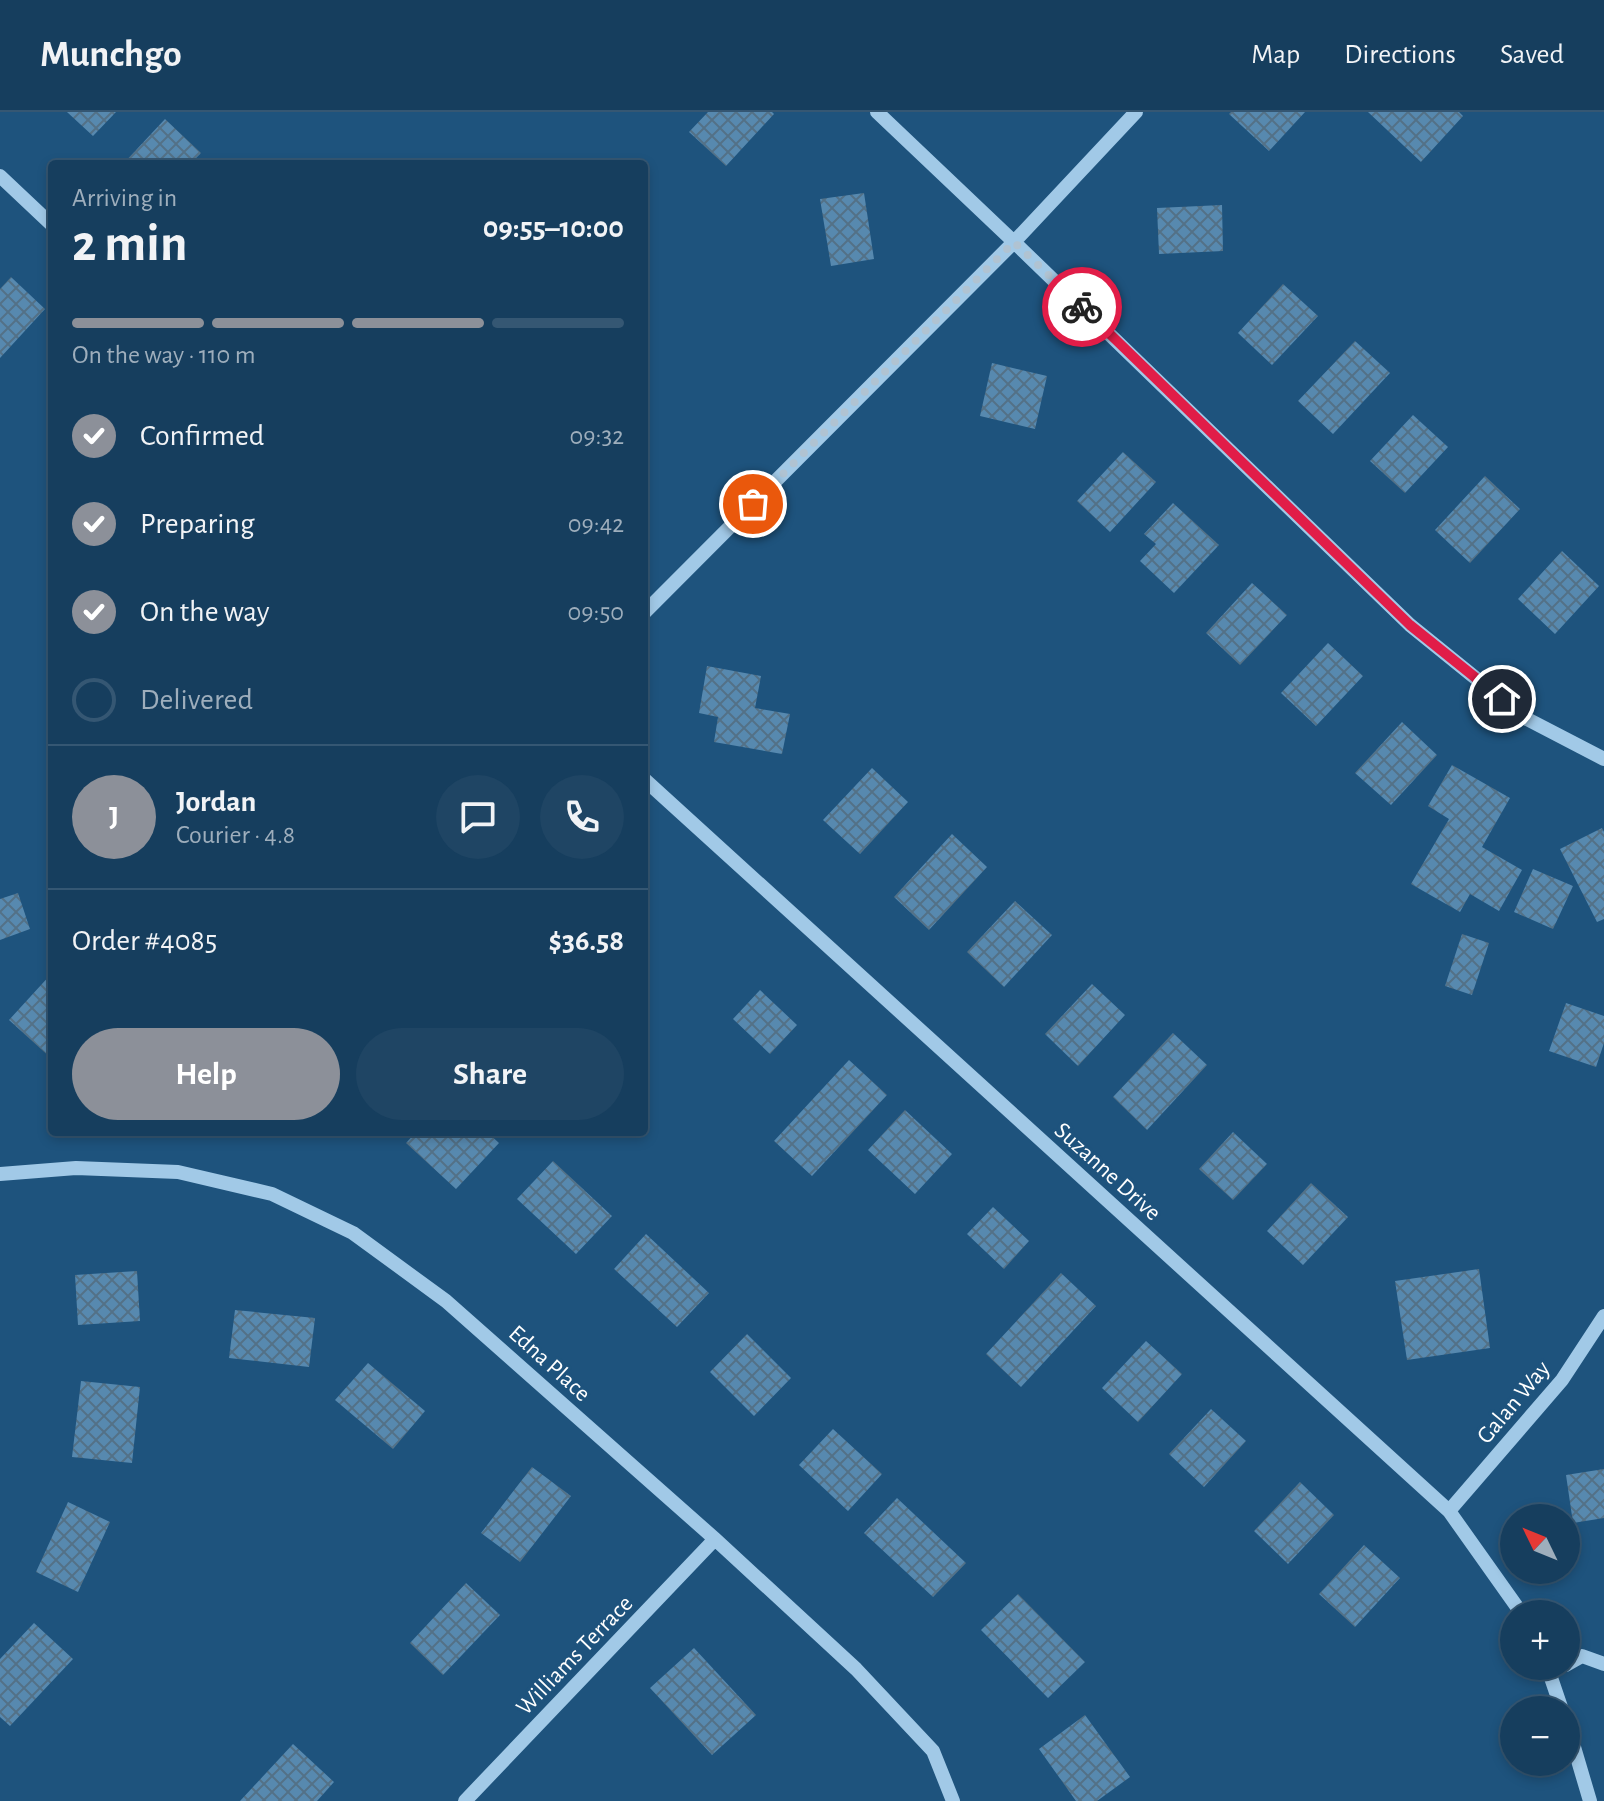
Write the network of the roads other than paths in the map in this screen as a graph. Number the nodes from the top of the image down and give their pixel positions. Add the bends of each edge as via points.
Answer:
1 (877, 112) edge
2 (1136, 112) edge
3 (0, 176) edge
4 (48, 221) edge
5 (1014, 242) junction
6 (648, 609) edge
7 (1604, 759) edge
8 (648, 783) edge
9 (0, 1174) edge
10 (1604, 1316) edge
11 (1449, 1511) junction
12 (715, 1539) junction
13 (1512, 1600) edge
14 (1580, 1657) edge
15 (1604, 1664) edge
16 (1580, 1767) edge
17 (465, 1801) edge
18 (953, 1801) edge
19 (1590, 1801) edge

1 - 5 street
2 - 5 street
3 - 4 street
5 - 6 street
5 - 7 street via 1410,625 1525,718
8 - 11 street, Suzanne Drive
9 - 12 street, Edna Place via 76,1168 178,1172 272,1194 353,1233 446,1301
10 - 11 street, Galan Way via 1562,1380
11 - 13 street, Suzanne Drive
12 - 17 street, Williams Terrace
12 - 18 street, Edna Place via 856,1669 933,1751
14 - 15 street
16 - 19 street

